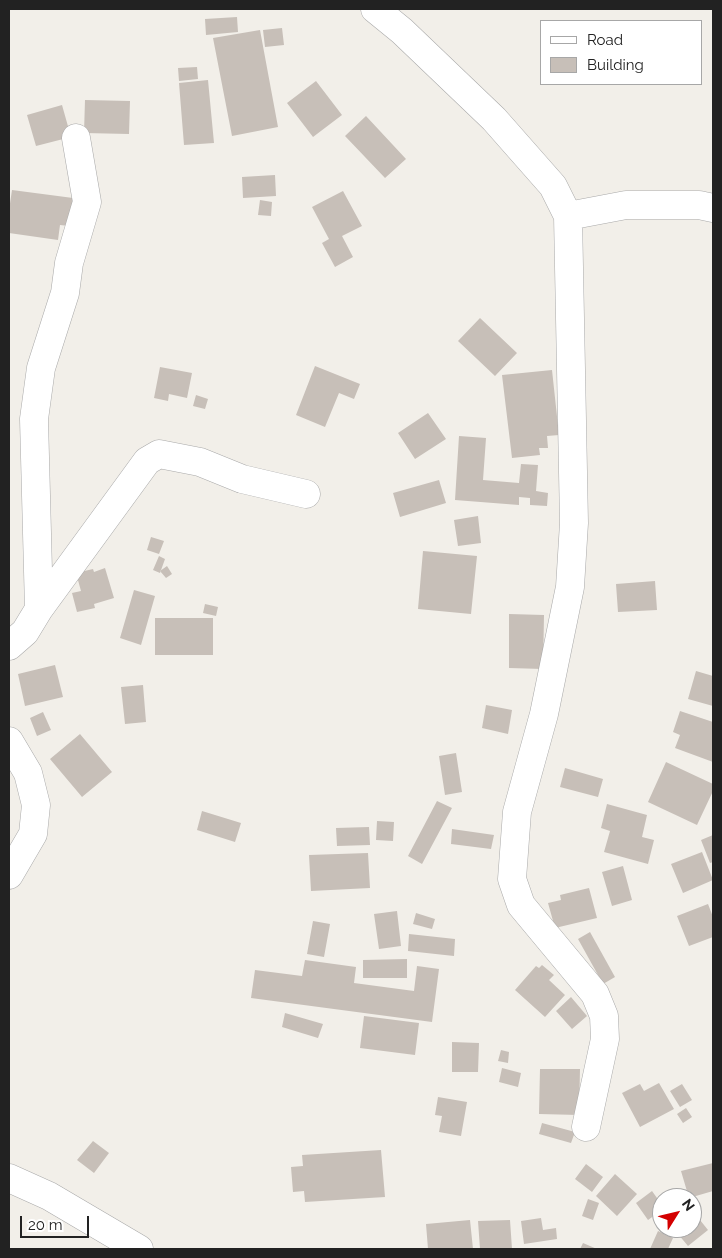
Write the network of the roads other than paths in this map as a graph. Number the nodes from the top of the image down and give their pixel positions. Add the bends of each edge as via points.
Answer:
1 (374, 9) edge
2 (76, 138) dead end
3 (713, 208) edge
4 (568, 216) junction
5 (306, 494) dead end
6 (39, 609) junction
7 (9, 646) edge
8 (9, 741) edge
9 (9, 875) edge
10 (586, 1127) dead end
11 (9, 1178) edge
12 (139, 1249) edge

1 - 4 street via 402,31 494,119 553,186
2 - 6 street via 87,202 69,263 65,292 41,368 34,419
3 - 4 street via 699,205 626,206
4 - 10 street via 574,524 570,587 544,714 517,812 512,879 521,905 595,994 604,1016 605,1039
5 - 6 street via 242,479 200,462 159,454 147,461
6 - 7 street via 25,632
8 - 9 street via 28,774 36,805 33,834
11 - 12 street via 49,1196

